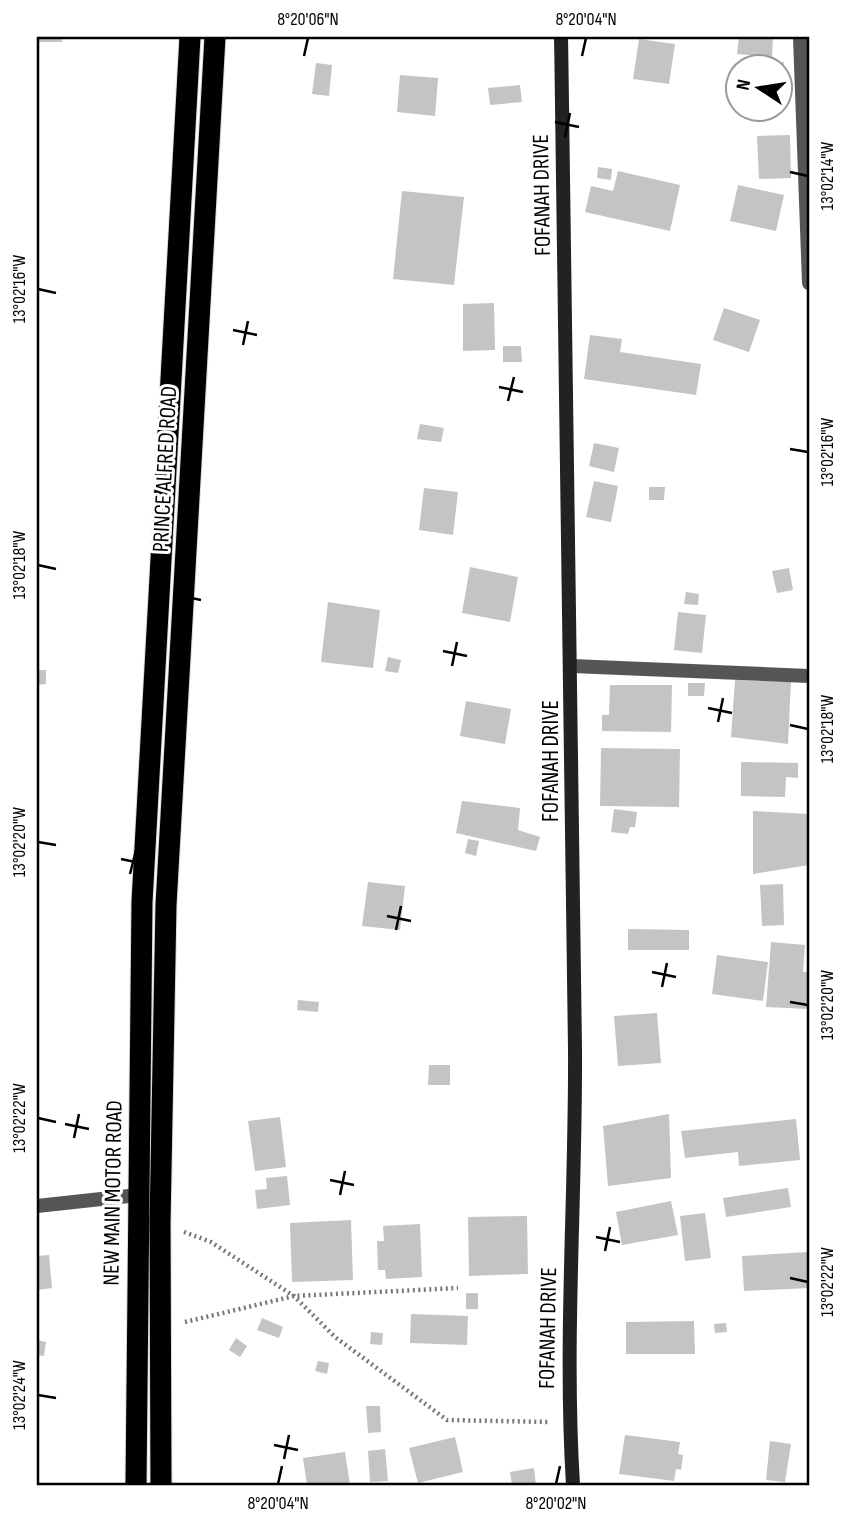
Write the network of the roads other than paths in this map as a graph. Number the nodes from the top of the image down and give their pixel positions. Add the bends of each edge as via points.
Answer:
1 (190, 37) edge
2 (215, 37) edge
3 (561, 37) edge
4 (800, 37) edge
5 (809, 283) edge
6 (572, 666) junction
7 (809, 676) edge
8 (142, 902) joint
9 (138, 1195) junction
10 (37, 1206) edge
11 (136, 1485) edge
12 (161, 1485) edge
13 (573, 1485) edge

1 - 8 highway, PRINCE ALFRED ROAD
2 - 12 highway, PRINCE ALFRED ROAD via 166,905
3 - 6 street, FOFANAH DRIVE
4 - 5 street
6 - 7 street
6 - 13 street, FOFANAH DRIVE via 575,1099 569,1423
8 - 9 highway, NEW MAIN MOTOR ROAD
9 - 10 street
9 - 11 highway, NEW MAIN MOTOR ROAD

